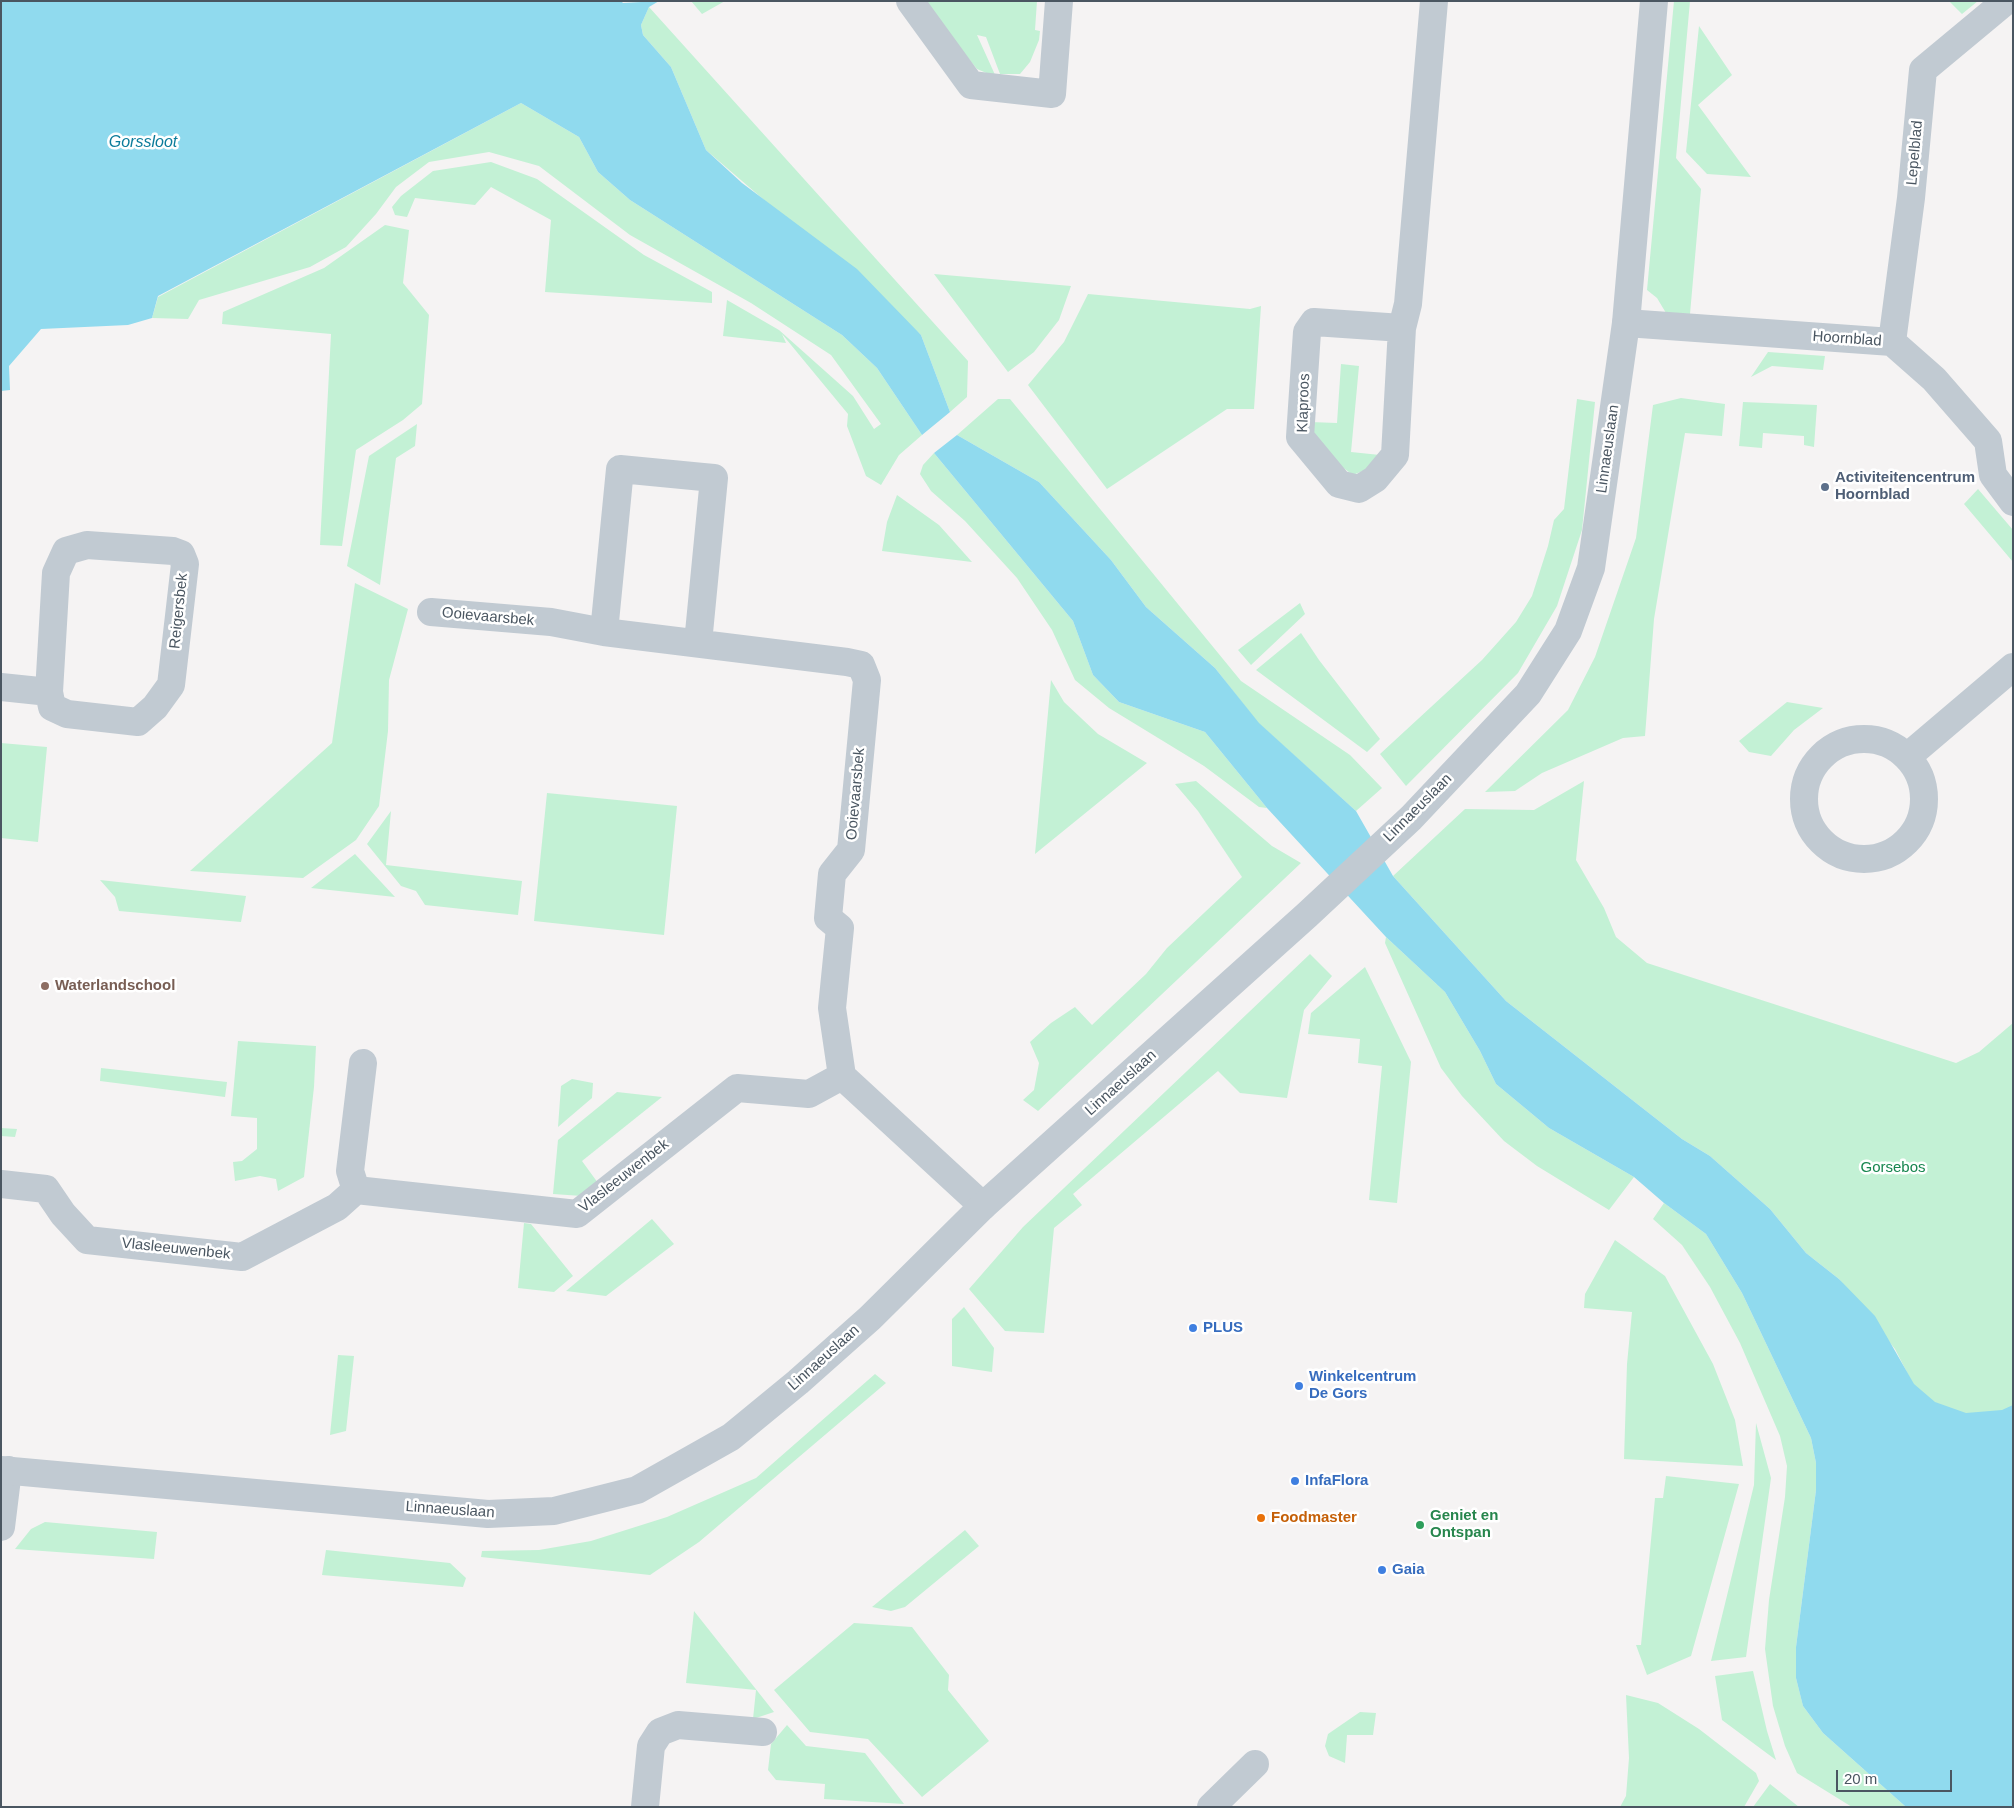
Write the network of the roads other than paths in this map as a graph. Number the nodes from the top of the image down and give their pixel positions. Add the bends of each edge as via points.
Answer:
1 (910, 1) edge
2 (1059, 1) edge
3 (1434, 1) edge
4 (1654, 1) edge
5 (2006, 1) edge
6 (1626, 323) junction
7 (1402, 328) junction
8 (1892, 342) junction
9 (2013, 502) edge
10 (432, 612) dead end
11 (604, 632) junction
12 (698, 643) junction
13 (2013, 666) edge
14 (1, 687) edge
15 (49, 692) junction
16 (1907, 757) junction
17 (363, 1063) dead end
18 (842, 1076) junction
19 (1, 1184) edge
20 (356, 1190) junction
21 (983, 1206) junction
22 (5, 1470) edge
23 (1, 1527) edge
24 (763, 1732) dead end
25 (1255, 1764) dead end
26 (645, 1807) edge
27 (1211, 1807) edge

1 - 2 street via 971,85 1052,94
3 - 7 street, Klaproos via 1408,304
4 - 6 street, Linnaeuslaan
5 - 8 street, Lepelblad via 1923,70 1911,198
6 - 8 street, Hoornblad
6 - 21 street, Linnaeuslaan via 1591,568 1568,631 1528,694 1411,818
7 - 7 street, Klaproos via 1395,455 1375,479 1359,489 1339,484 1300,437 1307,332 1314,322
8 - 9 street, Hoornblad via 1934,379 1988,440 1993,475
10 - 11 street, Ooievaarsbek via 552,622
11 - 12 street, Ooievaarsbek
11 - 12 street via 620,469 714,478
12 - 18 street, Ooievaarsbek via 861,665 867,680 851,850 832,874 828,918 840,928 832,1008
13 - 16 street
14 - 15 street
15 - 15 street, Reigersbek via 52,707 66,714 138,722 155,707 171,685 185,564 181,554 87,546 66,551 56,573
16 - 16 street via 1919,774 1924,793 1922,813 1914,832 1900,846 1889,853 1863,859 1843,855 1826,845 1812,830 1805,811 1804,791 1810,772 1821,757 1854,739 1873,739 1892,745
17 - 20 street via 350,1171
18 - 20 street, Vlasleeuwenbek via 809,1094 737,1088 578,1214
18 - 21 street
19 - 20 street, Vlasleeuwenbek via 46,1189 87,1240 242,1257 337,1207
21 - 22 street, Linnaeuslaan via 870,1318 753,1419 731,1437 636,1490 554,1512 488,1514
22 - 23 street
24 - 26 street via 678,1725 660,1732 650,1746
25 - 27 street

